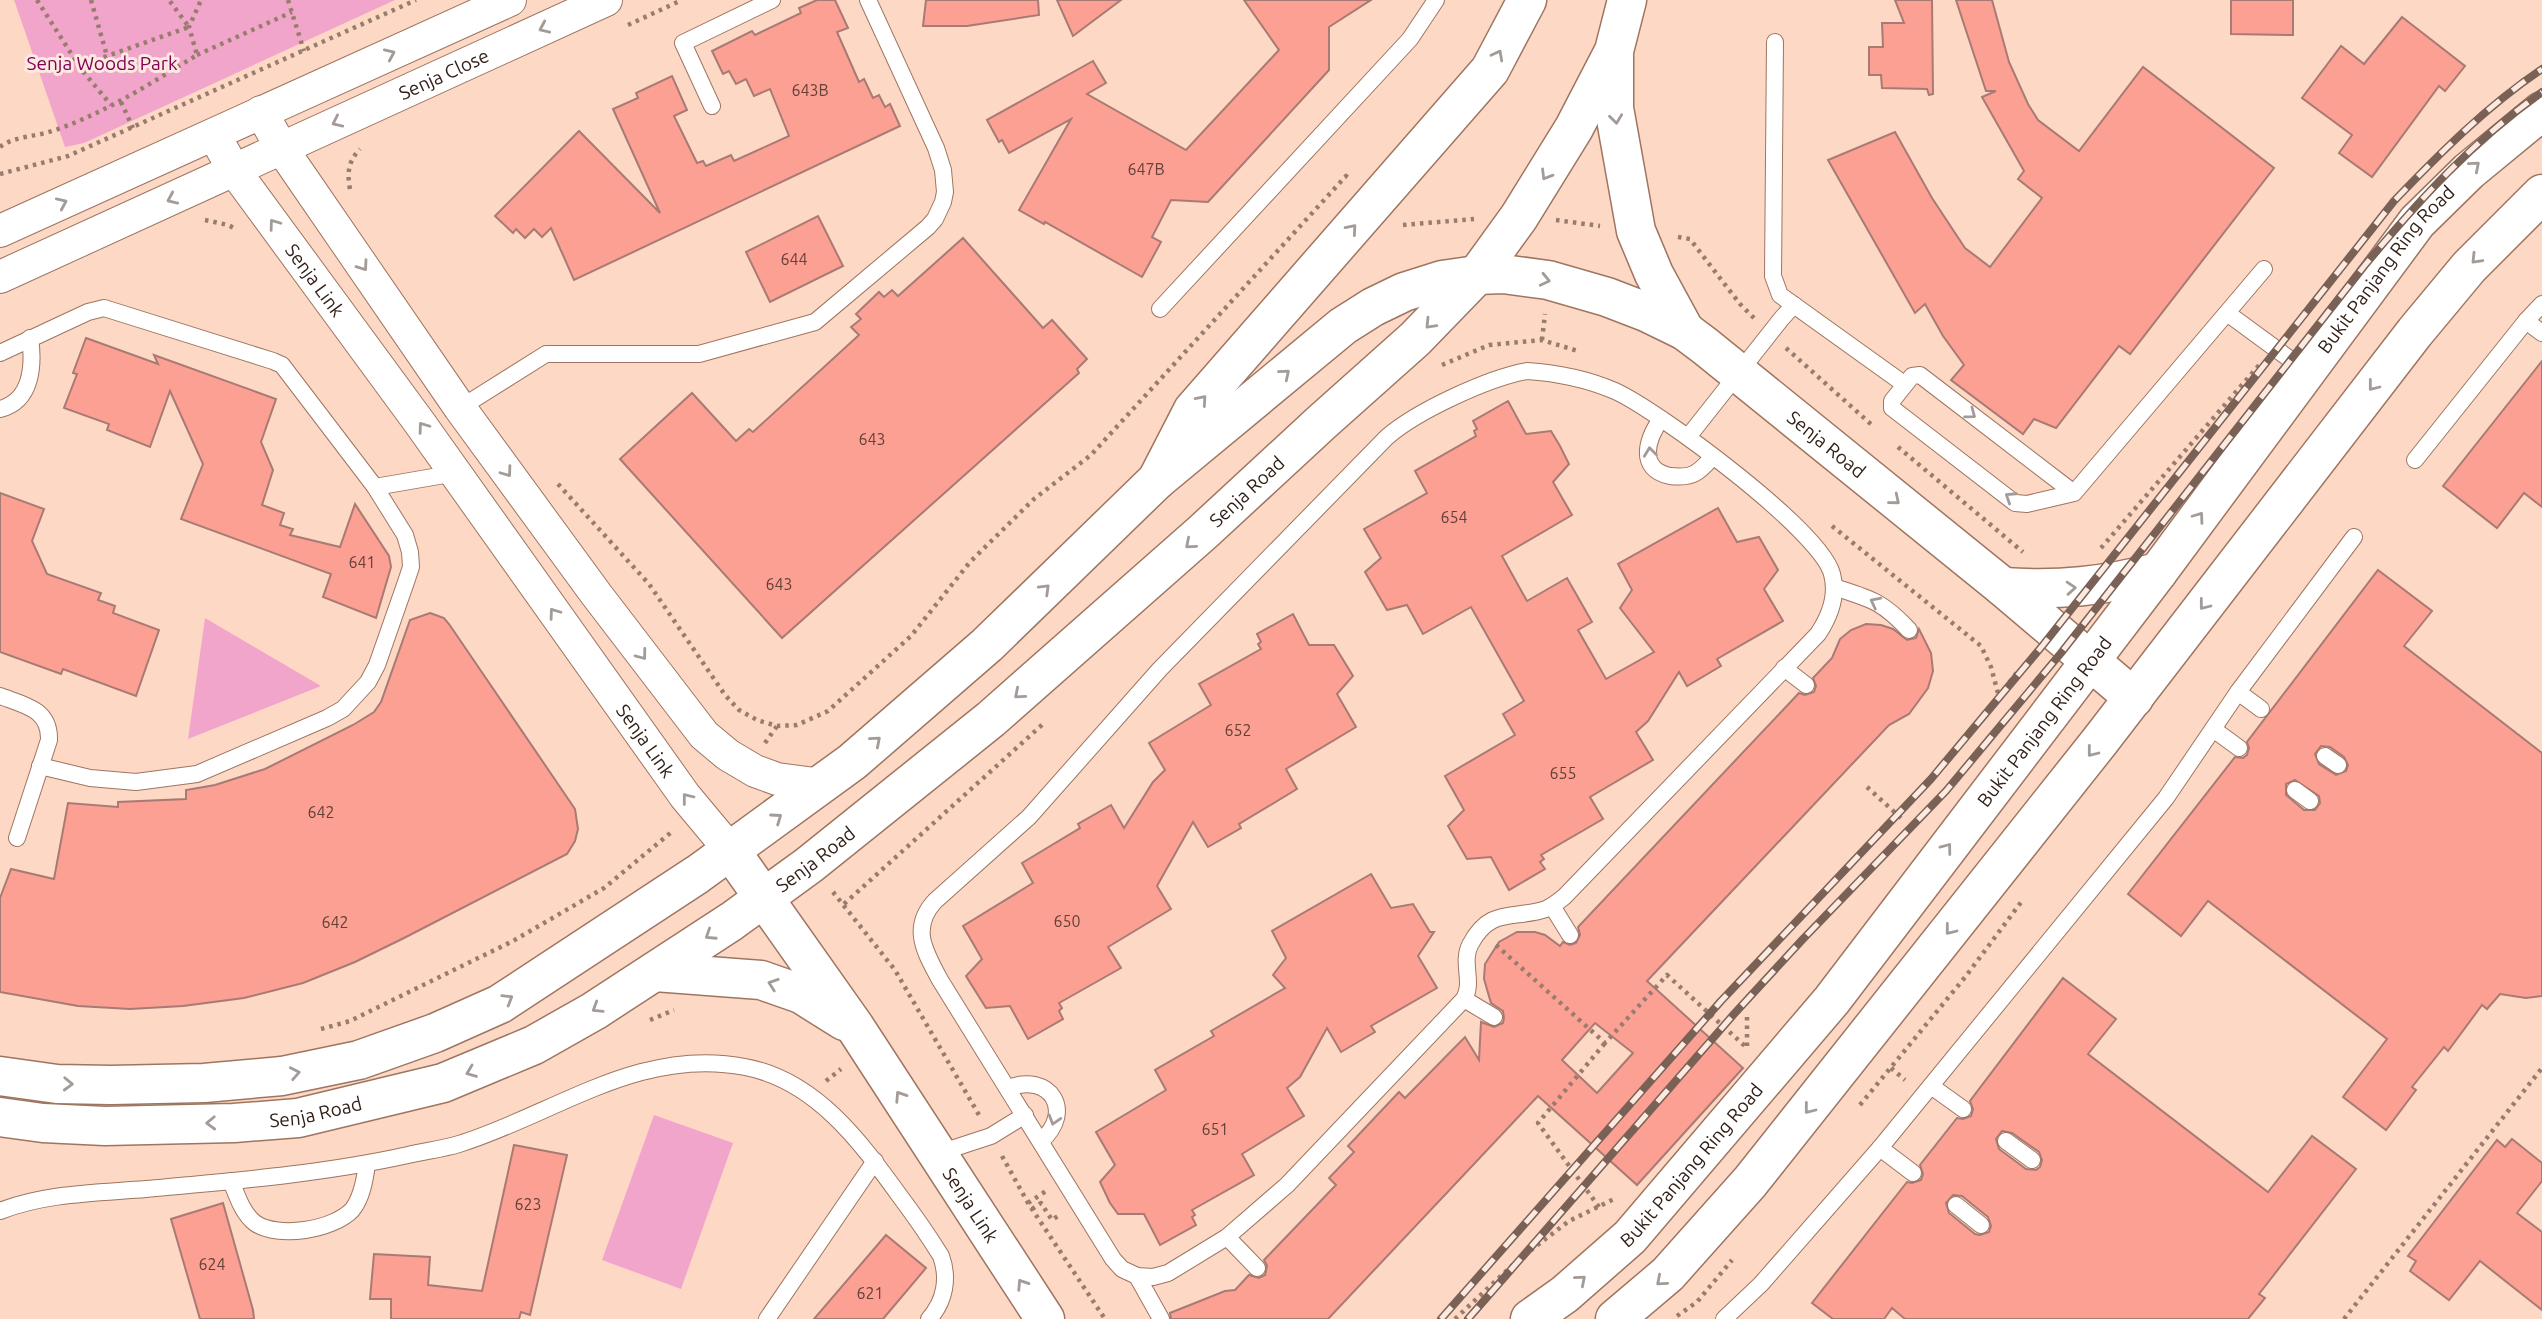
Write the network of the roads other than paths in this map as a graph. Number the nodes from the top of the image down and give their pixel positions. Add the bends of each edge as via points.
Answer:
1 (510, 0) edge
2 (607, 0) edge
3 (772, 0) edge
4 (868, 0) edge
5 (1436, 0) edge
6 (1527, 0) edge
7 (1626, 0) edge
8 (1774, 42) dead end
9 (1614, 51) junction
10 (712, 106) dead end
11 (2542, 111) edge
12 (261, 113) junction
13 (214, 135) junction
14 (282, 149) junction
15 (234, 170) junction
16 (2542, 194) edge
17 (0, 231) edge
18 (2264, 270) dead end
19 (1477, 275) junction
20 (0, 277) edge
21 (2542, 304) edge
22 (1794, 305) junction
23 (1160, 310) dead end
24 (2227, 313) junction
25 (2526, 321) junction
26 (1685, 331) junction
27 (2542, 333) edge
28 (30, 338) junction
29 (0, 353) edge
30 (2306, 371) junction
31 (1738, 373) junction
32 (1904, 384) junction
33 (460, 408) junction
34 (0, 409) edge
35 (1661, 419) junction
36 (1688, 437) junction
37 (1713, 457) junction
38 (2415, 460) dead end
39 (456, 473) junction
40 (1157, 480) junction
41 (375, 487) junction
42 (2074, 493) junction
43 (2354, 537) dead end
44 (2158, 572) junction
45 (1834, 587) junction
46 (2003, 587) junction
47 (1909, 630) dead end
48 (2090, 661) junction
49 (1784, 668) junction
50 (1806, 685) dead end
51 (2238, 692) junction
52 (0, 696) edge
53 (2134, 698) junction
54 (2261, 709) dead end
55 (2213, 729) junction
56 (2239, 748) dead end
57 (40, 766) junction
58 (823, 785) junction
59 (2295, 790) dead end
60 (2310, 801) dead end
61 (17, 838) dead end
62 (730, 850) junction
63 (765, 898) junction
64 (1552, 906) junction
65 (1570, 935) dead end
66 (655, 972) junction
67 (1464, 999) junction
68 (1494, 1017) dead end
69 (855, 1027) junction
70 (0, 1076) edge
71 (1931, 1086) junction
72 (1008, 1088) junction
73 (1963, 1109) dead end
74 (1026, 1115) junction
75 (0, 1117) edge
76 (1041, 1141) junction
77 (2006, 1141) dead end
78 (1880, 1148) junction
79 (937, 1154) junction
80 (2032, 1160) dead end
81 (875, 1161) junction
82 (367, 1164) junction
83 (1913, 1173) dead end
84 (231, 1181) junction
85 (1956, 1205) dead end
86 (0, 1211) edge
87 (1981, 1225) dead end
88 (1227, 1237) junction
89 (1256, 1268) dead end
90 (1137, 1276) junction
91 (1729, 1317) edge
92 (767, 1319) edge
93 (929, 1319) edge
94 (1045, 1319) edge
95 (1161, 1319) edge
96 (1530, 1319) edge
97 (1615, 1319) edge

12 -> 1 street, Senja Close
2 -> 14 street, Senja Close
3 - 10 lane via 683,43
4 - 33 lane via 943,170 943,202 928,227 815,322 699,354 546,354
5 - 23 lane via 1410,39
40 -> 6 main road via 1193,410 1490,70
7 - 9 main road
8 - 22 lane via 1773,276 1780,295
9 -> 19 main road via 1574,128
9 -> 26 main road via 1614,108 1636,231
30 -> 11 main road, Bukit Panjang Ring Road via 2417,222 2469,171
12 - 13 street, Senja Close
12 - 14 street
13 - 15 street
17 -> 13 street, Senja Close
14 - 15 street, Senja Close
14 -> 33 street
15 -> 20 street, Senja Close
39 -> 15 street, Senja Link
16 -> 53 main road via 2469,267 2423,323
18 - 24 lane
19 -> 26 main road, Senja Road via 1527,276 1576,288
40 -> 19 main road, Senja Road via 1343,326 1404,292
19 -> 63 main road, Senja Road via 1415,339 990,719
21 - 25 lane
22 - 31 lane
22 - 32 lane
24 - 30 lane
24 - 42 lane
25 - 27 lane
25 - 38 lane
26 - 31 main road, Senja Road
28 - 29 lane
28 - 34 lane via 27,387 12,404
28 - 41 lane via 104,308 273,361 282,365
44 -> 30 main road, Bukit Panjang Ring Road
31 - 36 lane
31 -> 46 main road, Senja Road
32 -> 42 lane via 1920,375
42 -> 32 lane via 2015,503 1892,408
33 -> 58 street via 704,735 755,771
35 - 36 lane
37 -> 35 lane via 1694,474 1677,477 1661,473 1648,454 1649,439
35 - 72 lane via 1594,383 1527,371 1492,380 1413,418 1387,437 1160,669 1029,817 925,913 921,927 927,955
36 - 37 lane
37 - 45 lane via 1811,541 1828,563
39 - 41 lane
62 -> 39 street, Senja Link via 685,796
58 -> 40 main road, Senja Road via 987,645
41 - 57 lane via 405,535 411,567 377,664 368,682 342,709 197,774 136,782 90,778
43 - 51 lane
46 -> 44 main road via 2079,588
44 - 48 main road, Bukit Panjang Ring Road
47 -> 45 lane via 1877,601
45 - 49 lane via 1831,611 1818,634
46 - 48 main road, Senja Road
48 - 53 main road, Senja Road
96 -> 48 main road, Bukit Panjang Ring Road via 1630,1237 1815,1021
49 - 50 lane
49 - 64 lane
51 - 54 lane
51 - 55 lane
52 - 57 lane via 30,708 47,722 49,740
53 -> 97 main road via 1750,1182 1668,1274
55 - 56 lane
55 - 71 lane via 2166,798
57 - 61 lane
62 -> 58 main road, Senja Road
59 - 60 lane
62 - 63 main road, Senja Link
70 -> 62 main road, Senja Road via 70,1084 204,1083 282,1076 359,1060 435,1034 500,1004
63 -> 66 main road, Senja Road
63 - 69 main road, Senja Link
64 - 65 lane
64 - 67 lane via 1502,916 1482,928 1467,955 1469,988
69 -> 66 main road via 801,994 761,980
66 -> 75 main road, Senja Road via 498,1062 443,1083 349,1107 298,1118 208,1124 105,1126
67 - 68 lane
67 - 88 lane via 1287,1185
79 -> 69 main road, Senja Link
71 - 73 lane
71 - 78 lane
72 - 74 lane
72 -> 76 lane via 1031,1083 1045,1088 1055,1099 1056,1123
74 - 76 lane
74 - 79 lane via 991,1136
76 - 90 lane via 1112,1259
77 - 80 lane
78 - 83 lane
78 - 91 lane
94 -> 79 main road, Senja Link
81 - 82 lane via 840,1121 780,1077 709,1062 627,1074 459,1144
81 - 92 lane
81 - 93 lane via 941,1256 943,1296
82 - 84 lane
82 - 84 lane via 353,1208 321,1227 275,1230 255,1223
84 - 86 lane via 47,1198
85 - 87 lane
88 - 89 lane
88 - 90 lane via 1168,1273
90 - 95 lane

